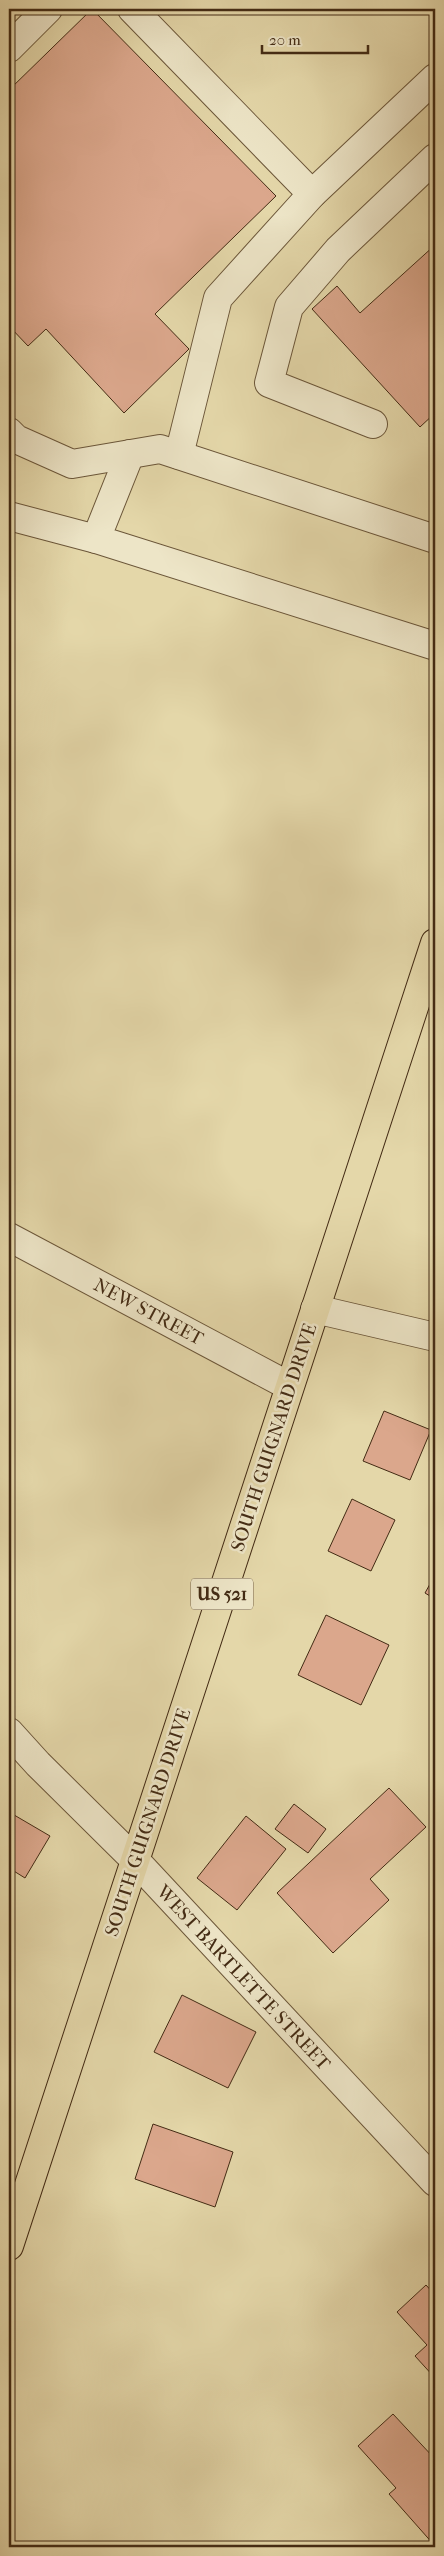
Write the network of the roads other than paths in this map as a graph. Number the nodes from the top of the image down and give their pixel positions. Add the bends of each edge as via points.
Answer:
1 (48, 9) edge
2 (132, 9) edge
3 (9, 48) edge
4 (435, 78) edge
5 (435, 158) edge
6 (312, 194) junction
7 (372, 424) dead end
8 (9, 432) edge
9 (130, 454) junction
10 (179, 455) junction
11 (9, 516) edge
12 (96, 539) junction
13 (435, 539) edge
14 (435, 646) edge
15 (435, 943) edge
16 (9, 1237) edge
17 (314, 1309) junction
18 (435, 1338) edge
19 (289, 1386) junction
20 (9, 1732) edge
21 (135, 1860) junction
22 (435, 2182) edge
23 (9, 2246) edge

1 - 3 street
2 - 6 street
4 - 6 street
5 - 7 street via 338,250 289,307 269,383
6 - 10 street via 218,298
8 - 9 street via 16,439 72,464
9 - 10 street via 160,449
9 - 12 street
10 - 13 street
11 - 12 street
12 - 14 street
15 - 17 highway, SOUTH GUIGNARD DRIVE / US 521
16 - 19 street, NEW STREET
17 - 18 street
17 - 19 highway, SOUTH GUIGNARD DRIVE / US 521
19 - 21 highway, SOUTH GUIGNARD DRIVE / US 521
20 - 21 street, WEST BARTLETTE STREET
21 - 22 street, WEST BARTLETTE STREET
21 - 23 highway, SOUTH GUIGNARD DRIVE / US 521

